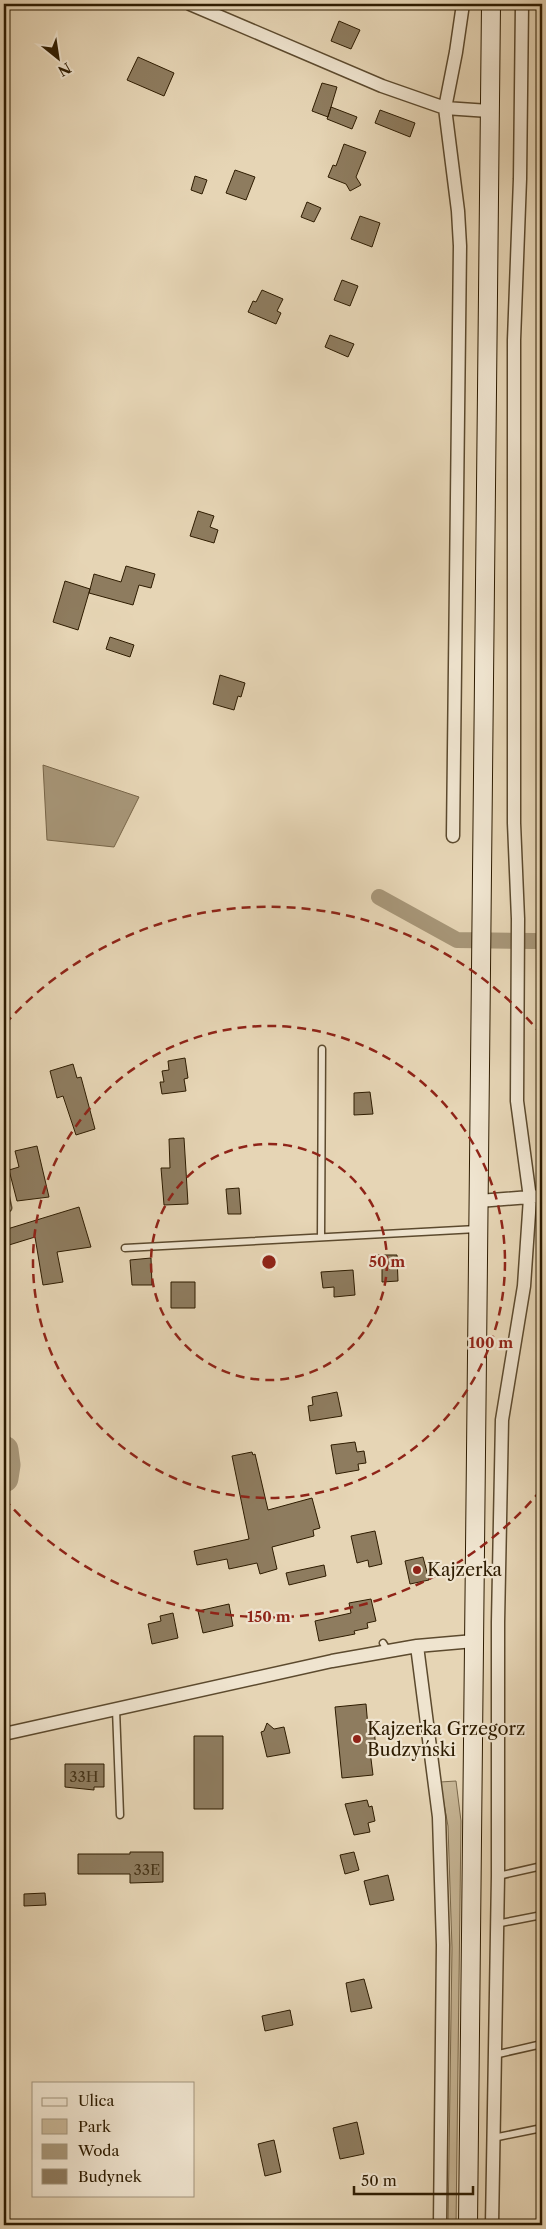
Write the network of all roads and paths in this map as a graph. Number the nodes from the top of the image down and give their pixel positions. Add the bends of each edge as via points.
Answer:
1 (190, 4) edge
2 (463, 4) edge
3 (491, 4) edge
4 (522, 4) edge
5 (445, 108) junction
6 (489, 111) junction
7 (453, 836) dead end
8 (322, 1049) dead end
9 (4, 1189) edge
10 (536, 1197) edge
11 (479, 1201) junction
12 (8, 1208) dead end
13 (478, 1228) junction
14 (321, 1237) junction
15 (125, 1248) dead end
16 (474, 1641) junction
17 (417, 1646) junction
18 (116, 1709) junction
19 (4, 1734) edge
20 (120, 1815) dead end
21 (542, 1866) edge
22 (498, 1876) junction
23 (542, 1915) edge
24 (496, 1924) junction
25 (542, 2044) edge
26 (494, 2055) junction
27 (542, 2128) edge
28 (493, 2138) junction
29 (440, 2225) edge
30 (468, 2225) edge
31 (492, 2225) edge

1 - 5 street via 382,86
2 - 5 street
3 - 6 main road
4 - 10 street via 514,340 517,1100
5 - 6 street
5 - 7 street via 460,246
6 - 11 main road
8 - 14 lane
9 - 12 lane
10 - 11 street
10 - 22 street via 502,1420
11 - 13 main road
13 - 14 lane
13 - 16 main road
14 - 15 lane
16 - 17 street
16 - 30 main road
17 - 18 street via 386,1647
17 - 29 street via 439,1817 443,1945
18 - 19 street
18 - 20 lane
21 - 22 lane
22 - 24 street
23 - 24 lane
24 - 26 street
25 - 26 lane
26 - 28 street
27 - 28 lane
28 - 31 street

